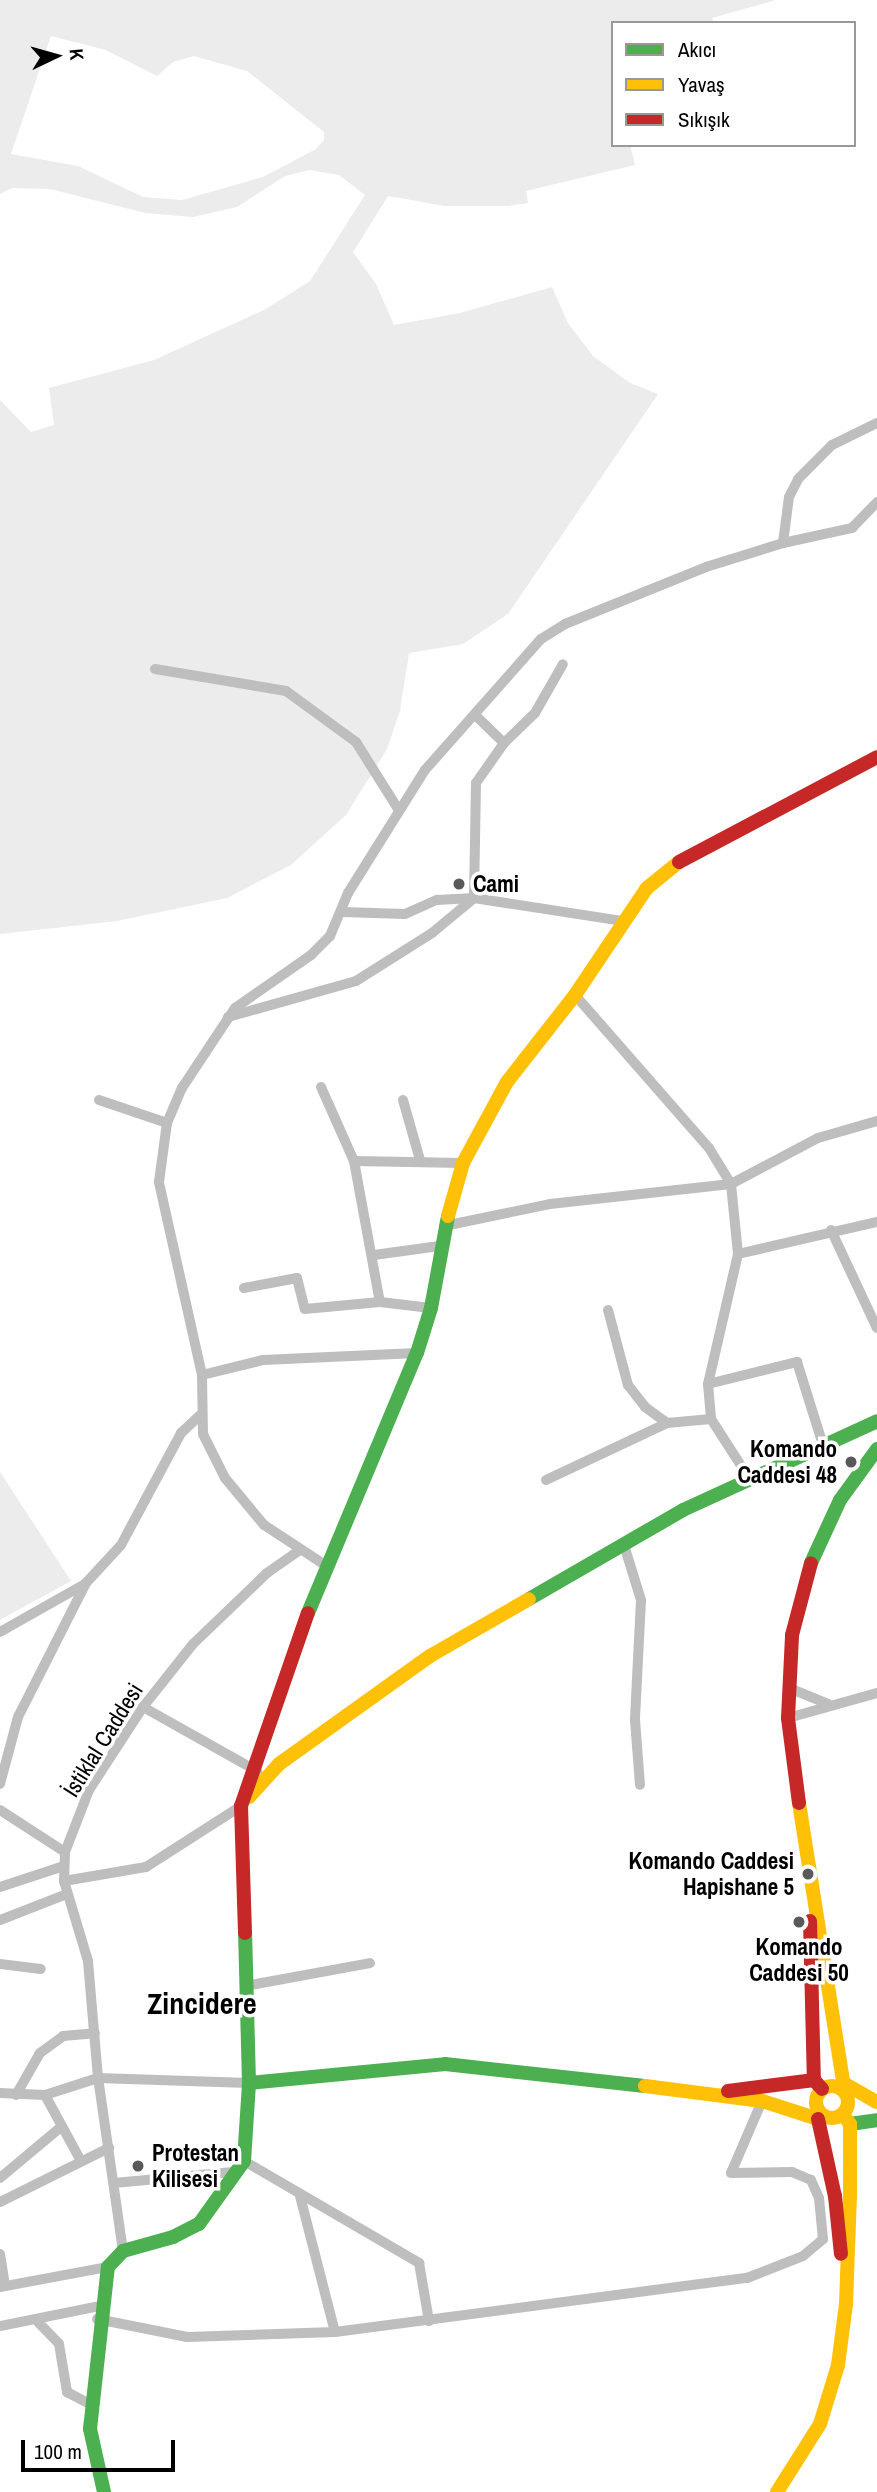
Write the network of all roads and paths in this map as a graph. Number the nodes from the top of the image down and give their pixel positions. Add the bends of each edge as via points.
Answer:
1 (877, 423) edge
2 (877, 502) edge
3 (783, 543) junction
4 (563, 664) dead end
5 (155, 668) dead end
6 (475, 715) junction
7 (504, 743) junction
8 (877, 757) edge
9 (398, 810) junction
10 (474, 898) junction
11 (342, 912) junction
12 (623, 921) junction
13 (575, 995) junction
14 (228, 1017) junction
15 (321, 1087) dead end
16 (99, 1100) dead end
17 (404, 1100) dead end
18 (877, 1121) edge
19 (167, 1123) junction
20 (420, 1160) junction
21 (354, 1161) junction
22 (463, 1163) junction
23 (731, 1184) junction
24 (877, 1222) edge
25 (444, 1226) junction
26 (831, 1230) junction
27 (439, 1246) junction
28 (738, 1254) junction
29 (374, 1255) junction
30 (244, 1288) dead end
31 (380, 1302) junction
32 (431, 1308) junction
33 (608, 1310) dead end
34 (877, 1328) edge
35 (417, 1353) junction
36 (202, 1375) junction
37 (708, 1384) junction
38 (200, 1416) junction
39 (711, 1419) junction
40 (877, 1421) edge
41 (667, 1423) junction
42 (822, 1445) junction
43 (877, 1449) edge
44 (749, 1478) junction
45 (546, 1480) dead end
46 (624, 1545) junction
47 (299, 1551) junction
48 (325, 1565) junction
49 (85, 1584) junction
50 (0, 1632) edge
51 (789, 1688) junction
52 (877, 1693) edge
53 (832, 1704) junction
54 (142, 1707) junction
55 (788, 1718) junction
56 (257, 1771) junction
57 (0, 1784) edge
58 (640, 1785) dead end
59 (241, 1805) junction
60 (0, 1810) edge
61 (65, 1852) junction
62 (61, 1867) junction
63 (808, 1874) junction
64 (64, 1881) junction
65 (0, 1886) edge
66 (67, 1894) junction
67 (0, 1920) edge
68 (370, 1963) dead end
69 (0, 1964) edge
70 (41, 1969) dead end
71 (245, 1986) junction
72 (95, 2033) junction
73 (98, 2077) junction
74 (249, 2083) junction
75 (818, 2085) junction
76 (846, 2088) junction
77 (713, 2092) junction
78 (0, 2093) edge
79 (16, 2095) junction
80 (45, 2095) junction
81 (762, 2101) junction
82 (877, 2102) edge
83 (820, 2116) junction
84 (846, 2119) junction
85 (877, 2120) edge
86 (61, 2127) junction
87 (109, 2148) junction
88 (81, 2161) junction
89 (243, 2161) junction
90 (232, 2172) junction
91 (0, 2178) edge
92 (114, 2183) junction
93 (300, 2196) junction
94 (0, 2202) edge
95 (123, 2251) junction
96 (0, 2254) edge
97 (108, 2267) junction
98 (2, 2286) edge
99 (846, 2304) junction
100 (98, 2313) junction
101 (429, 2321) junction
102 (38, 2322) junction
103 (0, 2326) edge
104 (335, 2332) junction
105 (90, 2404) junction
106 (104, 2492) edge
107 (777, 2492) edge

1 - 3 street via 832,445 798,479 789,497
2 - 3 street via 852,528
3 - 6 street via 706,567 557,628 533,646
4 - 7 street via 535,713
5 - 9 street via 286,691 356,742
6 - 7 street
6 - 9 street via 425,770
7 - 10 street via 476,783
8 - 12 street via 683,859 648,888
9 - 11 street via 348,893
10 - 11 street via 437,900 405,914
10 - 12 street
10 - 14 street via 432,933 356,981
11 - 14 street via 321,947
12 - 13 street
13 - 22 street via 507,1082
13 - 23 street via 709,1148
14 - 19 street via 182,1088
15 - 21 street
16 - 19 street
17 - 20 street
18 - 23 street via 818,1138
19 - 36 street via 160,1193
20 - 21 street
20 - 22 street
21 - 29 street
22 - 25 street
23 - 25 street via 550,1204
23 - 28 street
24 - 26 street
25 - 27 street
26 - 28 street
26 - 34 street
27 - 29 street
27 - 32 street
28 - 37 street
29 - 31 street
30 - 31 street via 297,1278 305,1309
31 - 32 street
32 - 35 street
33 - 41 street via 628,1385 645,1407
35 - 36 street via 263,1360
35 - 48 street
36 - 38 street
37 - 39 street
37 - 42 street via 797,1362
38 - 47 street via 209,1452 225,1478 264,1525
38 - 49 street via 181,1433 121,1545
39 - 41 street
39 - 44 street
40 - 42 street
41 - 45 street
42 - 44 street
43 - 51 street via 840,1500 808,1568 792,1635
44 - 46 street
46 - 58 street via 641,1600 635,1720
46 - 59 street via 429,1656 279,1765
47 - 48 street
47 - 54 street, İstiklal Caddesi via 267,1573 193,1644
48 - 56 street
49 - 50 street
49 - 57 street via 18,1717
51 - 53 street
51 - 55 street
52 - 53 street
53 - 55 street
54 - 56 street
54 - 61 street, İstiklal Caddesi via 89,1790
55 - 63 street
56 - 59 street
59 - 64 street via 146,1867
59 - 71 street
60 - 61 street
61 - 62 street, İstiklal Caddesi
62 - 64 street, İstiklal Caddesi
62 - 65 street
63 - 75 street
63 - 76 street
64 - 66 street, İstiklal Caddesi
66 - 67 street
66 - 72 street, İstiklal Caddesi via 88,1961
68 - 71 street
69 - 70 street
71 - 74 street
72 - 73 street, İstiklal Caddesi
72 - 79 street via 63,2036 40,2053
73 - 74 street
73 - 80 street
73 - 87 street, İstiklal Caddesi
74 - 77 street via 445,2064
74 - 89 street
75 - 76 street
75 - 77 street
75 - 83 street
76 - 82 street
76 - 84 street
77 - 81 street
78 - 79 street
79 - 80 street
80 - 86 street
81 - 83 street
81 - 101 street via 731,2173 792,2172 811,2180 819,2198 822,2239 803,2256 747,2278
83 - 84 street
83 - 99 street via 835,2196
84 - 85 street
84 - 99 street
86 - 88 street
86 - 91 street
87 - 88 street
87 - 92 street, İstiklal Caddesi
88 - 94 street
89 - 90 street
89 - 93 street
90 - 92 street
90 - 95 street via 198,2224 173,2237
92 - 95 street, İstiklal Caddesi
93 - 101 street via 419,2263
93 - 104 street
95 - 97 street
96 - 98 street
97 - 98 street
97 - 100 street
99 - 107 street via 838,2365 820,2424
100 - 102 street
100 - 104 street via 187,2337
100 - 105 street via 97,2371
101 - 104 street
102 - 103 street
102 - 105 street via 59,2344 67,2392
105 - 106 street via 90,2429

